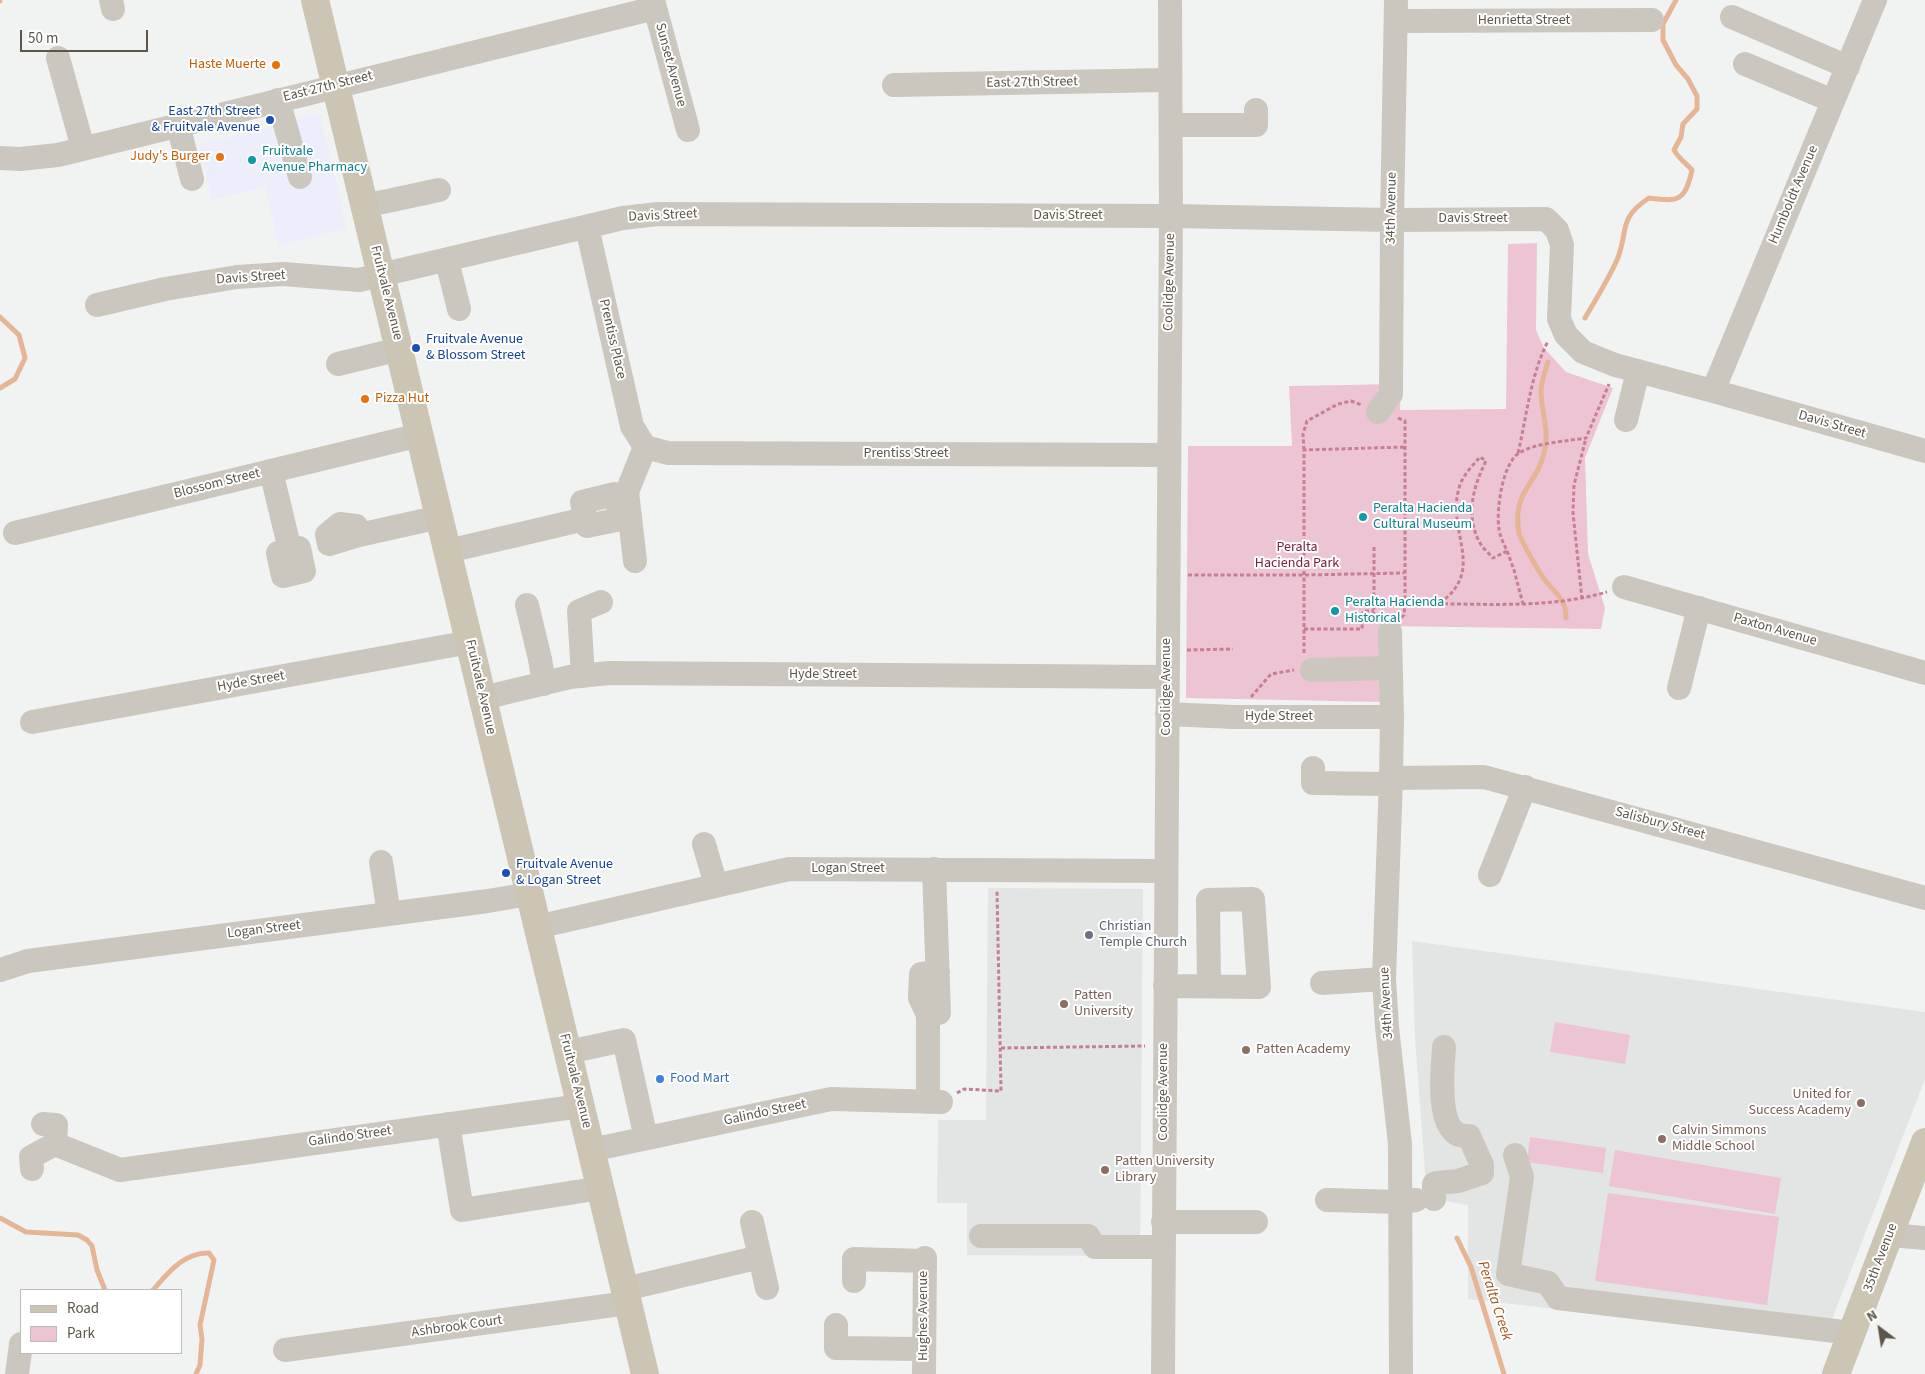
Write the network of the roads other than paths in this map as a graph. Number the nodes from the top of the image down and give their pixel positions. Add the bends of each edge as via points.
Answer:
1 (315, 0) edge
2 (1170, 0) edge
3 (1875, 0) edge
4 (654, 4) edge
5 (1396, 10) edge
6 (1732, 17) dead end
7 (1652, 20) dead end
8 (58, 58) dead end
9 (1745, 64) dead end
10 (1848, 67) junction
11 (1170, 80) junction
12 (894, 84) dead end
13 (336, 85) junction
14 (278, 100) junction
15 (1833, 101) junction
16 (1256, 110) dead end
17 (178, 125) junction
18 (1171, 125) junction
19 (688, 130) dead end
20 (82, 148) junction
21 (0, 158) edge
22 (300, 177) dead end
23 (192, 179) dead end
24 (439, 190) dead end
25 (364, 206) junction
26 (1171, 216) junction
27 (1392, 220) junction
28 (587, 227) junction
29 (447, 260) junction
30 (382, 276) junction
31 (97, 305) dead end
32 (460, 310) dead end
33 (400, 349) junction
34 (338, 364) dead end
35 (1638, 371) junction
36 (1713, 391) junction
37 (1378, 412) road end
38 (1626, 420) dead end
39 (420, 435) junction
40 (644, 447) junction
41 (1925, 451) edge
42 (1168, 455) junction
43 (271, 471) junction
44 (440, 517) junction
45 (585, 518) dead end
46 (15, 533) dead end
47 (359, 535) dead end
48 (290, 550) dead end
49 (448, 551) junction
50 (635, 561) dead end
51 (1624, 587) road end
52 (601, 602) dead end
53 (527, 605) dead end
54 (1699, 608) junction
55 (1390, 626) road end
56 (470, 642) junction
57 (1304, 666) road end
58 (1391, 668) junction
59 (1925, 673) edge
60 (583, 676) junction
61 (1167, 678) junction
62 (544, 684) junction
63 (1679, 688) dead end
64 (483, 698) junction
65 (1167, 714) junction
66 (1392, 718) junction
67 (32, 722) dead end
68 (1313, 768) dead end
69 (1391, 781) junction
70 (1526, 787) junction
71 (704, 844) dead end
72 (381, 862) dead end
73 (934, 869) junction
74 (1165, 871) junction
75 (1490, 875) dead end
76 (716, 886) junction
77 (530, 894) junction
78 (1925, 898) edge
79 (389, 914) junction
80 (537, 927) junction
81 (0, 970) edge
82 (1384, 979) junction
83 (1322, 982) dead end
84 (1165, 986) junction
85 (1210, 986) dead end
86 (1444, 1047) dead end
87 (568, 1052) junction
88 (581, 1106) junction
89 (448, 1124) junction
90 (646, 1138) junction
91 (1925, 1142) edge
92 (591, 1150) junction
93 (1515, 1155) dead end
94 (32, 1168) dead end
95 (600, 1188) junction
96 (1327, 1200) dead end
97 (1401, 1202) junction
98 (752, 1222) dead end
99 (1164, 1222) junction
100 (1256, 1222) dead end
101 (1890, 1235) junction
102 (981, 1236) dead end
103 (1925, 1238) edge
104 (1163, 1247) junction
105 (760, 1256) junction
106 (854, 1281) dead end
107 (767, 1288) dead end
108 (626, 1296) junction
109 (836, 1325) dead end
110 (1852, 1333) junction
111 (924, 1348) junction
112 (286, 1350) dead end
113 (20, 1352) edge
114 (17, 1374) edge
115 (645, 1374) edge
116 (924, 1374) edge
117 (1163, 1374) edge
118 (1401, 1374) edge
119 (1836, 1374) edge

1 - 13 main road, Fruitvale Avenue
2 - 11 street, Coolidge Avenue
3 - 10 street, Humboldt Avenue
4 - 13 street, East 27th Street
4 - 19 street, Sunset Avenue
5 - 7 street, Henrietta Street
5 - 27 street, 34th Avenue
6 - 10 street
8 - 20 street
9 - 15 street
10 - 15 street, Humboldt Avenue
11 - 12 street, East 27th Street
11 - 18 street, Coolidge Avenue
13 - 14 street, East 27th Street
13 - 25 main road, Fruitvale Avenue
14 - 17 street, East 27th Street
14 - 22 street
15 - 36 street, Humboldt Avenue
16 - 18 street via 1256,125
17 - 20 street, East 27th Street
17 - 23 street
18 - 26 street, Coolidge Avenue
20 - 21 street, East 27th Street via 58,155
24 - 25 street
25 - 30 main road, Fruitvale Avenue
26 - 27 street, Davis Street
26 - 28 street, Davis Street via 658,214
26 - 42 street, Coolidge Avenue
27 - 35 street, Davis Street via 1546,219 1557,230 1562,245 1558,319 1566,335 1584,352
27 - 37 street, 34th Avenue via 1392,394
28 - 29 street, Davis Street
28 - 40 street, Prentiss Place via 632,426
29 - 30 street, Davis Street
29 - 32 street
30 - 31 street, Davis Street via 359,280 283,274 237,277
30 - 33 main road, Fruitvale Avenue
33 - 34 street
33 - 39 main road, Fruitvale Avenue
35 - 36 street, Davis Street
35 - 38 street
36 - 41 street, Davis Street
39 - 43 street, Blossom Street
39 - 44 main road, Fruitvale Avenue
40 - 42 street, Prentiss Street via 668,453
40 - 50 street via 627,492
42 - 61 street, Coolidge Avenue
43 - 46 street, Blossom Street
43 - 48 street
44 - 47 street
44 - 49 main road, Fruitvale Avenue
45 - 49 street
49 - 56 main road, Fruitvale Avenue
51 - 54 street, Paxton Avenue
52 - 60 street via 579,611
53 - 62 street
54 - 59 street, Paxton Avenue
54 - 63 street
55 - 58 street, 34th Avenue
56 - 64 main road, Fruitvale Avenue
56 - 67 street, Hyde Street
57 - 58 street
58 - 66 street, 34th Avenue
60 - 61 street, Hyde Street via 619,673
60 - 62 street, Hyde Street
61 - 65 street, Coolidge Avenue
62 - 64 street, Hyde Street
64 - 77 main road, Fruitvale Avenue
65 - 66 street, Hyde Street
65 - 74 street, Coolidge Avenue
66 - 69 street, 34th Avenue
68 - 69 street, Salisbury Street via 1313,783
69 - 70 street, Salisbury Street via 1484,776
69 - 82 street, 34th Avenue
70 - 75 street
70 - 78 street, Salisbury Street
71 - 76 street
72 - 79 street
73 - 74 street, Logan Street
73 - 76 street, Logan Street via 789,869
73 - 90 street, Galindo Street via 938,972 921,974 920,998 928,1015 935,1102 831,1099
74 - 84 street, Coolidge Avenue
76 - 80 street, Logan Street
77 - 79 street, Logan Street
77 - 80 main road, Fruitvale Avenue
79 - 81 street, Logan Street via 28,961
80 - 87 main road, Fruitvale Avenue
82 - 83 street
82 - 97 street, 34th Avenue via 1400,1144
84 - 85 street
84 - 99 street, Coolidge Avenue
86 - 97 street via 1442,1098 1447,1117 1458,1135 1469,1136 1482,1165 1482,1173 1458,1181 1456,1198
87 - 88 main road, Fruitvale Avenue
87 - 90 street via 624,1040
88 - 89 street, Galindo Street
88 - 92 main road, Fruitvale Avenue
89 - 94 street, Galindo Street via 120,1170 49,1134 31,1157
89 - 95 street via 462,1210
90 - 92 street, Galindo Street
91 - 101 main road, 35th Avenue
92 - 95 main road, Fruitvale Avenue
93 - 110 street via 1522,1176 1508,1274 1548,1283 1558,1298
95 - 108 main road, Fruitvale Avenue
96 - 97 street
97 - 118 street, 34th Avenue
98 - 105 street
99 - 100 street
99 - 104 street, Coolidge Avenue
101 - 103 street
101 - 110 main road, 35th Avenue
102 - 104 street via 1088,1236 1095,1247
104 - 117 street, Coolidge Avenue
105 - 107 street
105 - 108 street, Ashbrook Court
106 - 111 street, Hughes Avenue via 854,1259 925,1259
108 - 112 street, Ashbrook Court
108 - 115 main road, Fruitvale Avenue
109 - 111 street via 836,1348
110 - 119 main road, 35th Avenue
111 - 116 street, Hughes Avenue
113 - 114 street

